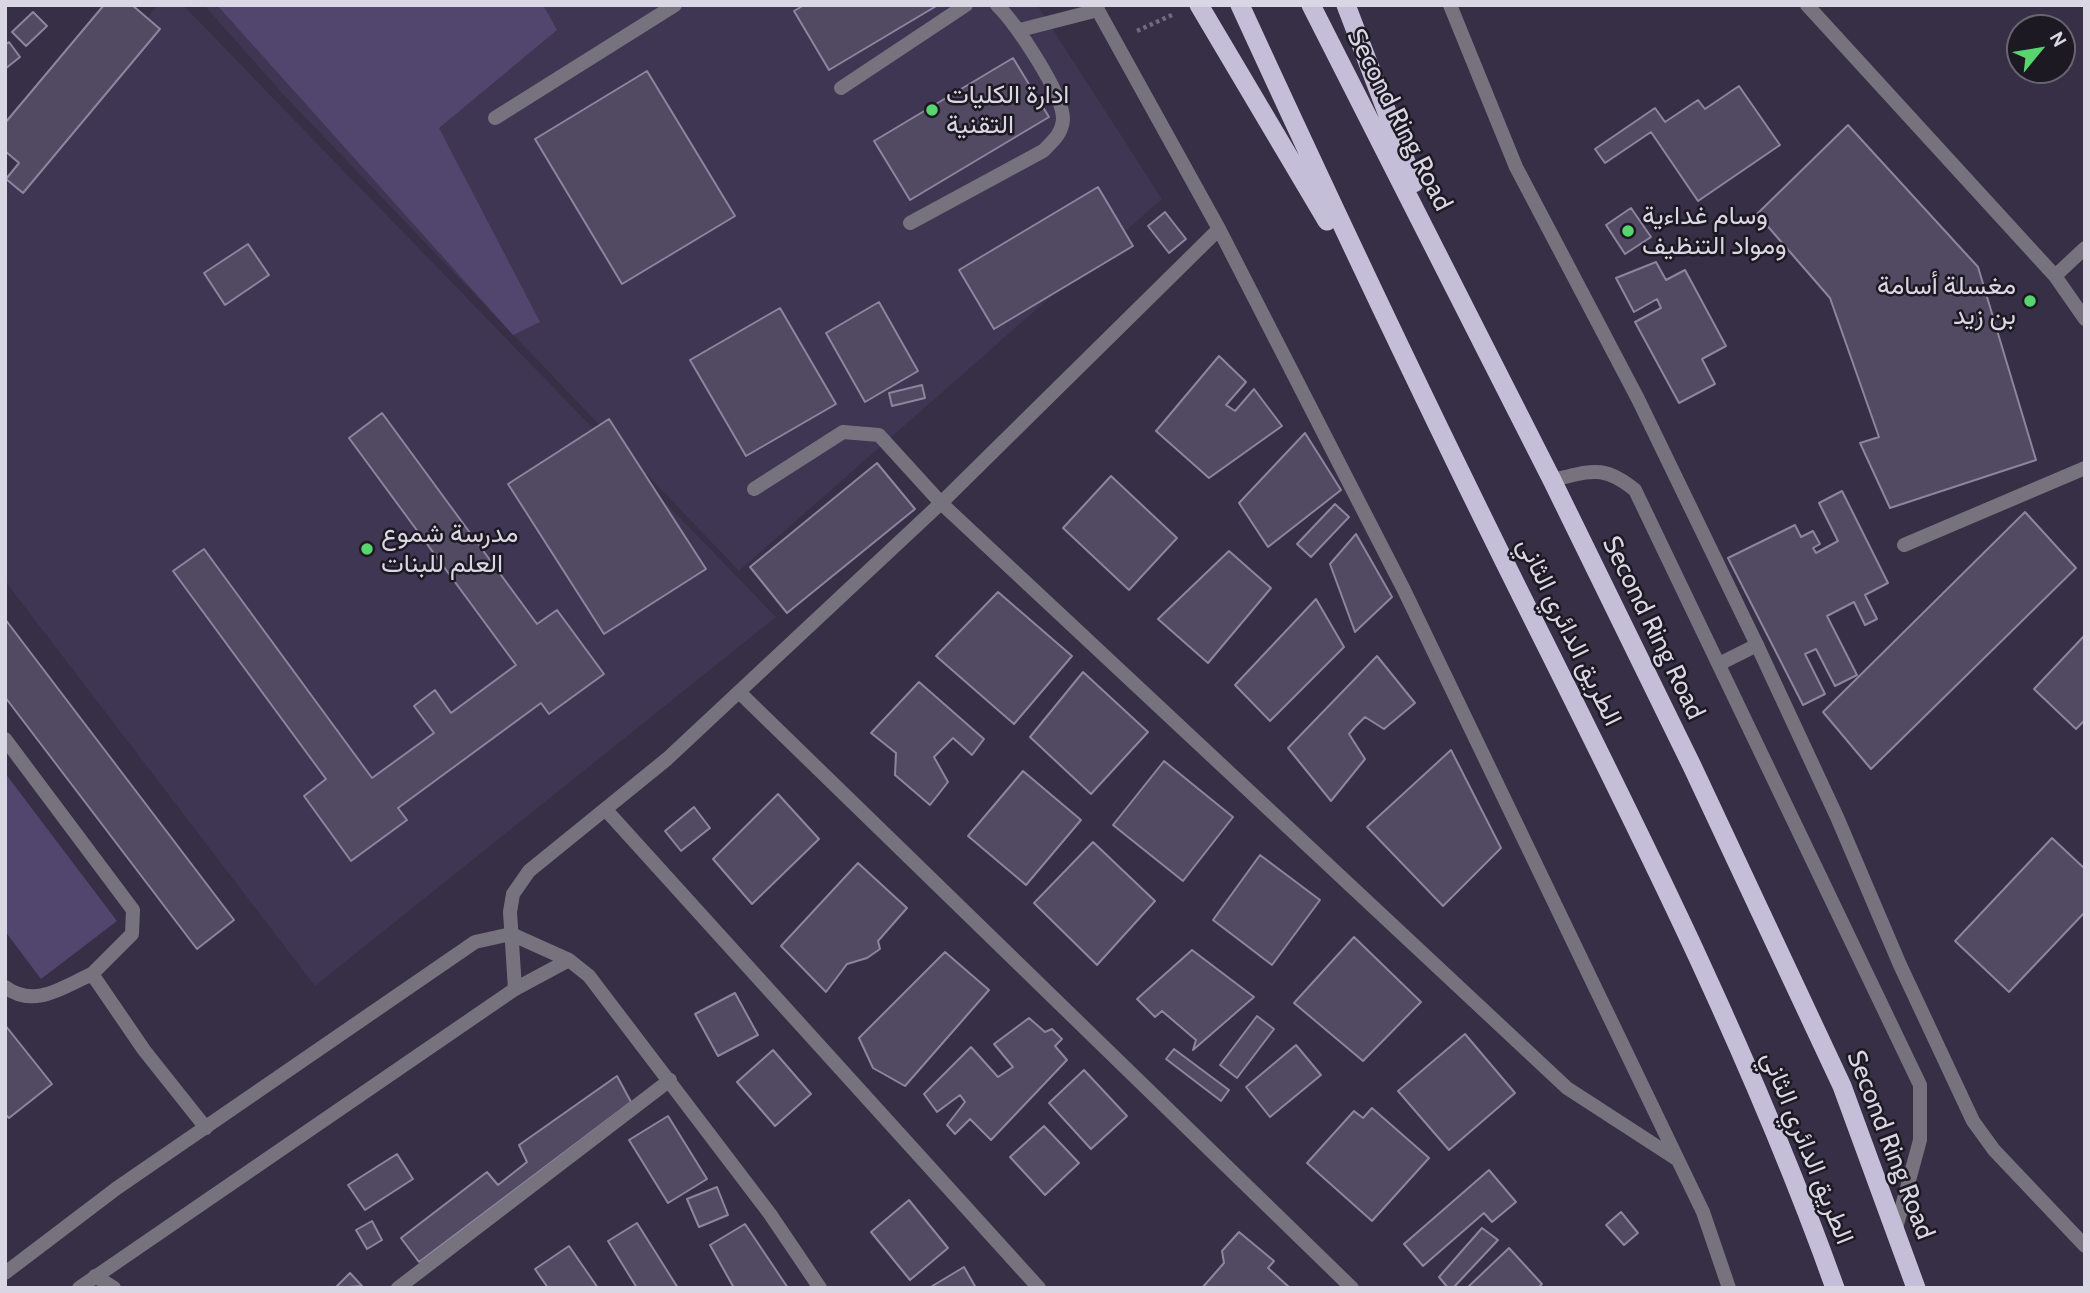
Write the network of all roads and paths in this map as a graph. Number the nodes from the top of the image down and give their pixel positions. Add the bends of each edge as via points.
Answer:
1 (675, 5) edge
2 (966, 5) edge
3 (997, 5) edge
4 (1199, 5) edge
5 (1240, 5) edge
6 (1311, 5) edge
7 (1346, 5) edge
8 (1450, 5) edge
9 (1807, 5) edge
10 (1097, 8) edge
11 (1020, 30) junction
12 (841, 88) dead end
13 (495, 118) dead end
14 (910, 223) dead end
15 (1219, 229) junction
16 (2085, 248) edge
17 (1448, 273) junction
18 (2055, 276) junction
19 (1380, 311) junction
20 (2085, 319) edge
21 (2085, 468) edge
22 (1552, 480) junction
23 (754, 489) dead end
24 (941, 503) junction
25 (1903, 545) dead end
26 (1757, 646) junction
27 (1721, 663) junction
28 (739, 692) junction
29 (5, 739) edge
30 (606, 810) junction
31 (510, 934) junction
32 (569, 960) junction
33 (92, 974) junction
34 (5, 987) edge
35 (515, 989) junction
36 (670, 1080) junction
37 (206, 1128) junction
38 (1679, 1161) junction
39 (1895, 1232) junction
40 (2085, 1246) edge
41 (5, 1273) edge
42 (95, 1276) junction
43 (1726, 1286) edge
44 (79, 1288) edge
45 (114, 1288) edge
46 (398, 1288) edge
47 (820, 1288) edge
48 (1039, 1288) edge
49 (1352, 1288) edge
50 (1835, 1288) edge
51 (1916, 1288) edge

1 - 13 street
2 - 12 street
3 - 11 street
4 - 19 highway
5 - 19 highway, الطريق الدائري الثاني
6 - 17 highway, Second Ring Road
7 - 17 highway
8 - 26 street via 1516,167 1638,399
9 - 18 street
10 - 11 street
10 - 15 street
11 - 14 street via 1058,100 1063,118 1059,136 1043,151
15 - 24 street
15 - 38 street via 1404,590
16 - 18 street
17 - 22 highway, Second Ring Road
18 - 20 street
19 - 50 highway, الطريق الدائري الثاني via 1667,890 1793,1170
21 - 25 street
22 - 27 street via 1601,470 1635,490
22 - 39 highway, Second Ring Road via 1842,1086
23 - 24 street via 843,432 864,433 879,435
24 - 28 street
24 - 38 street via 1567,1088
26 - 27 street
26 - 40 street via 1973,1121
27 - 39 street via 1920,1085 1920,1140
28 - 30 street
28 - 49 street
29 - 33 street via 133,910 132,934
30 - 31 street via 530,871 513,894
30 - 48 street
31 - 32 street
31 - 35 street
31 - 37 street via 475,942
32 - 35 street
32 - 36 street via 605,995
33 - 34 street via 36,999
33 - 37 street
35 - 42 street
36 - 46 street
36 - 47 street
37 - 41 street
38 - 43 street via 1703,1212
39 - 51 highway, Second Ring Road
42 - 44 street
42 - 45 street

